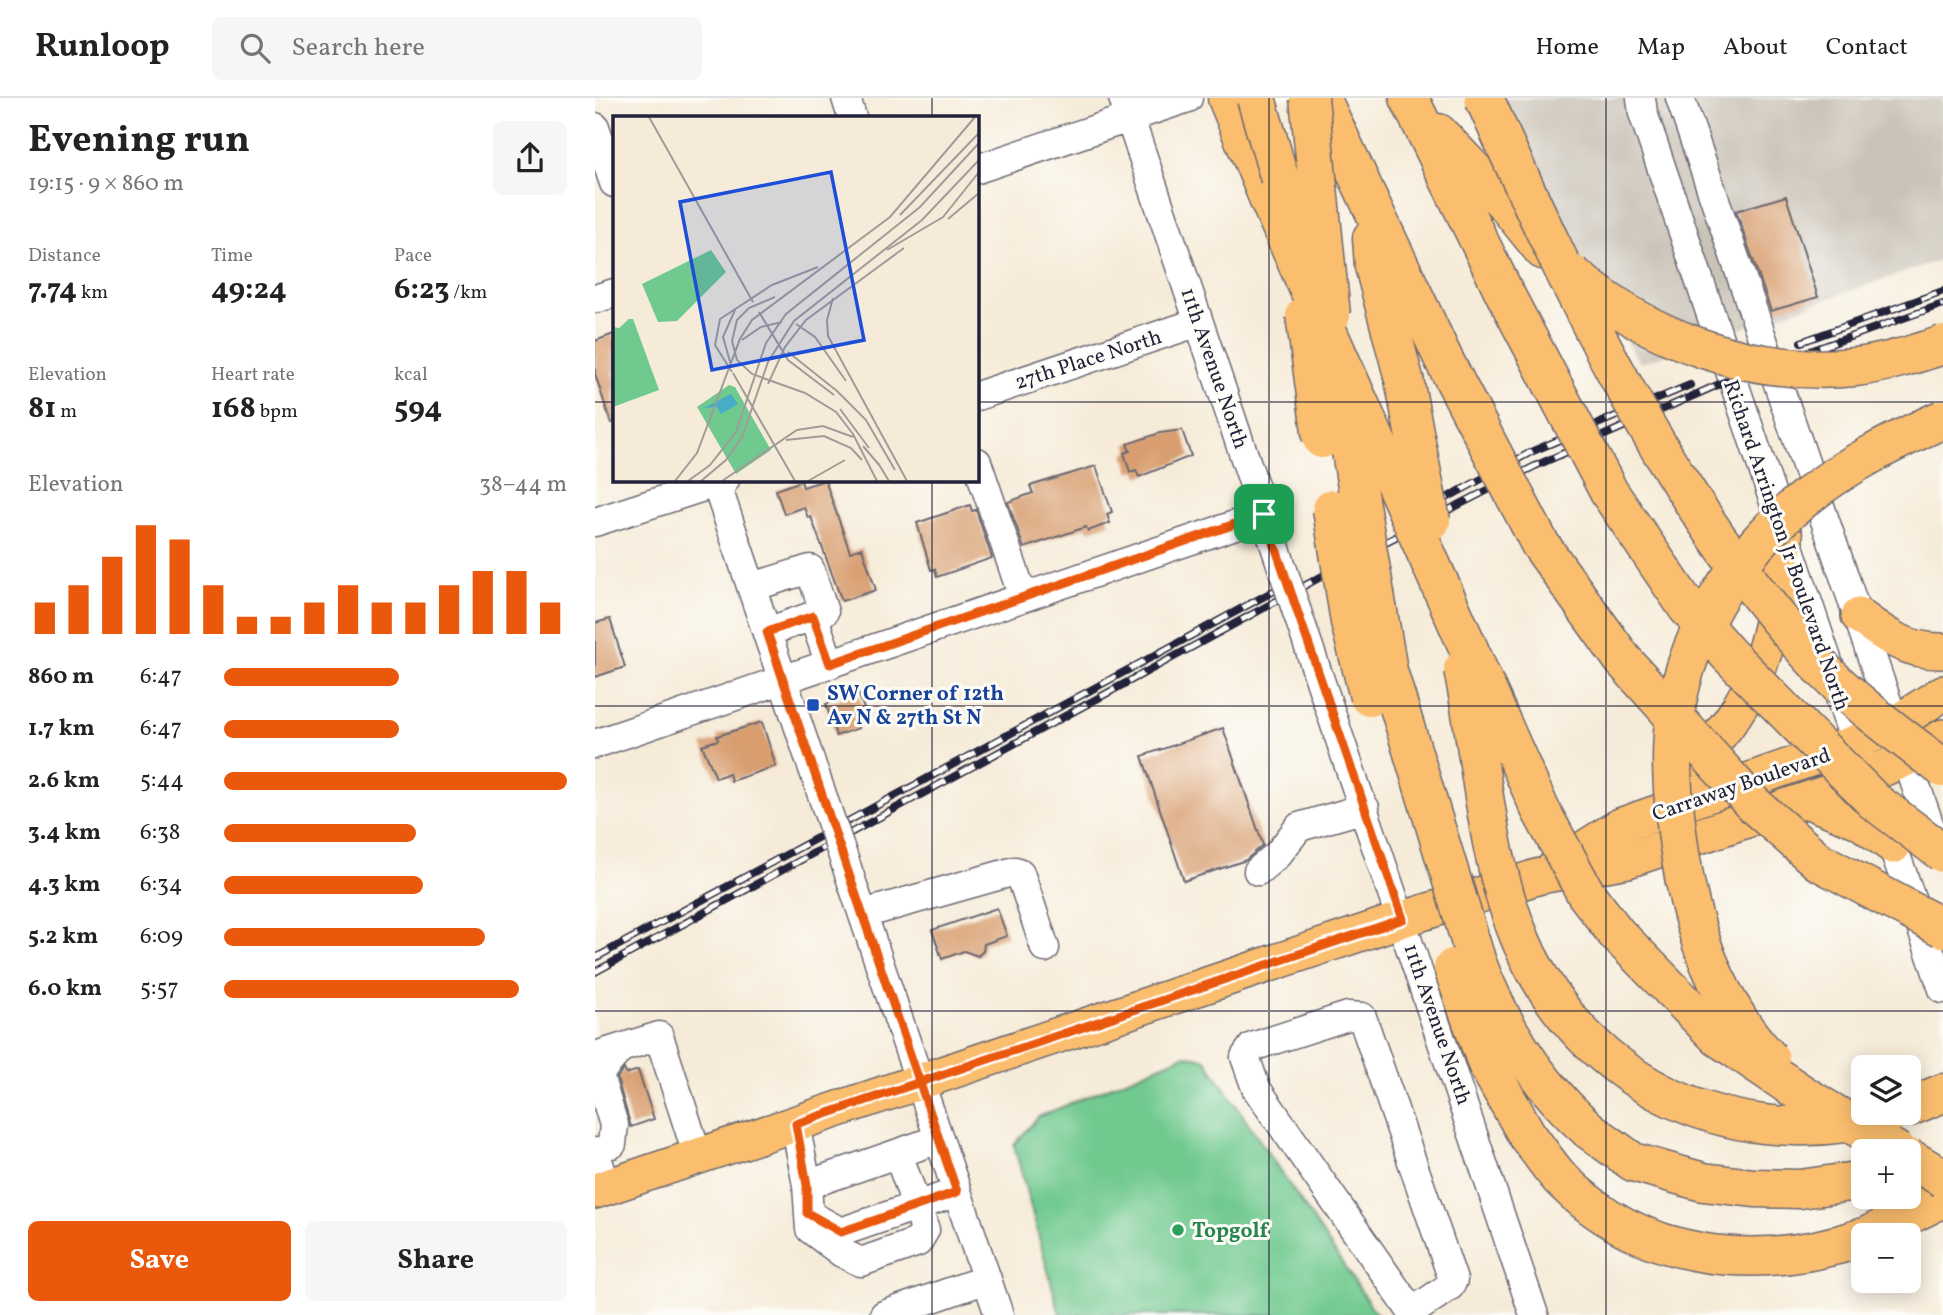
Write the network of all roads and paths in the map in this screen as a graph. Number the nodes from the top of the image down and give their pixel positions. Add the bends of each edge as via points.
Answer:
1 (846, 98) edge
2 (1188, 98) edge
3 (1227, 98) edge
4 (1256, 98) edge
5 (1309, 98) edge
6 (1321, 98) edge
7 (1483, 98) edge
8 (1641, 98) edge
9 (1680, 98) edge
10 (1412, 104) edge
11 (1127, 108) edge
12 (852, 116) edge
13 (595, 127) edge
14 (978, 169) edge
15 (613, 180) edge
16 (1368, 198) junction
17 (613, 293) edge
18 (595, 299) edge
19 (1199, 323) junction
20 (1943, 345) edge
21 (978, 396) edge
22 (1943, 419) edge
23 (978, 465) edge
24 (716, 481) edge
25 (719, 481) edge
26 (595, 522) edge
27 (1267, 524) junction
28 (1785, 538) junction
29 (752, 587) junction
30 (1023, 597) junction
31 (1859, 616) junction
32 (804, 619) junction
33 (767, 632) junction
34 (1943, 651) edge
35 (830, 664) junction
36 (783, 680) junction
37 (1943, 694) edge
38 (1895, 724) junction
39 (1943, 737) edge
40 (1855, 743) junction
41 (595, 744) edge
42 (1925, 763) edge
43 (1867, 777) junction
44 (1806, 800) junction
45 (1365, 808) junction
46 (1620, 826) junction
47 (1893, 846) junction
48 (1943, 859) edge
49 (1258, 871) dead end
50 (1540, 876) junction
51 (863, 914) junction
52 (1403, 919) junction
53 (1943, 928) edge
54 (1045, 948) dead end
55 (1943, 989) edge
56 (607, 1053) edge
57 (920, 1082) junction
58 (1943, 1093) edge
59 (595, 1095) edge
60 (1805, 1096) junction
61 (1921, 1102) edge
62 (1851, 1121) edge
63 (796, 1124) junction
64 (939, 1139) junction
65 (1876, 1139) edge
66 (603, 1148) edge
67 (898, 1154) junction
68 (698, 1157) junction
69 (1921, 1165) edge
70 (1943, 1165) edge
71 (1921, 1169) edge
72 (1943, 1178) edge
73 (820, 1181) junction
74 (1851, 1182) edge
75 (609, 1187) edge
76 (1943, 1198) edge
77 (961, 1204) junction
78 (807, 1213) junction
79 (921, 1218) junction
80 (1892, 1223) edge
81 (1851, 1240) edge
82 (987, 1279) junction
83 (1413, 1313) edge
84 (884, 1315) edge
85 (999, 1315) edge
86 (1534, 1315) edge

1 - 12 street
2 - 11 street
3 - 60 highway, bridge via 1315,308 1540,809 1586,894 1616,933 1718,1037
4 - 81 highway, bridge via 1281,183 1306,320 1350,622 1377,729 1478,1042 1498,1088 1560,1178 1634,1234 1708,1256 1754,1258 1803,1253
5 - 74 highway, bridge via 1322,243 1350,455 1388,671 1423,794 1493,1004 1529,1064 1563,1107 1633,1162 1703,1182 1754,1188 1800,1189
6 - 16 highway
7 - 42 highway, bridge via 1606,353 1699,515 1814,660
8 - 28 street, Richard Arrington Jr Boulevard North
9 - 31 street
10 - 20 highway, bridge via 1543,250 1602,300 1663,334 1729,357 1797,369 1857,367
10 - 48 highway, bridge via 1504,294 1609,492 1687,607 1874,801
11 - 14 street
11 - 19 street, 11th Avenue North
13 - 15 street
16 - 53 highway, bridge via 1444,360 1540,544 1623,660 1753,804 1818,861
16 - 62 highway, bridge via 1374,266 1404,379 1494,847 1521,943 1567,1017 1598,1052 1668,1098 1747,1122
17 - 18 street
19 - 21 street, 27th Place North
19 - 27 street, 11th Avenue North
22 - 60 highway, bridge via 1840,473 1804,498 1770,531 1710,612 1690,651 1679,691 1672,754 1676,824 1695,926 1731,1009 1758,1047
23 - 30 street
24 - 26 street
25 - 29 street
27 - 30 street
27 - 45 street, 11th Avenue North, bridge
28 - 40 street, Richard Arrington Jr Boulevard North
28 - 46 main road via 1775,621 1751,689 1701,755
29 - 32 street via 780,578
29 - 33 street
30 - 35 street
31 - 34 main road via 1900,643
31 - 38 street
32 - 33 street
32 - 35 street
33 - 36 street
35 - 36 street
36 - 41 street
36 - 51 street, bridge
37 - 38 main road, Carraway Boulevard
38 - 40 main road, Carraway Boulevard
38 - 42 street
39 - 42 main road, Carraway Boulevard
40 - 43 street, Richard Arrington Jr Boulevard North
40 - 46 main road, Carraway Boulevard
42 - 43 main road, Carraway Boulevard
42 - 48 street
43 - 44 main road, Carraway Boulevard
43 - 47 street, Richard Arrington Jr Boulevard North
44 - 47 main road via 1859,821
44 - 50 main road, Carraway Boulevard via 1629,860
45 - 49 street via 1299,827
45 - 52 street, 11th Avenue North
46 - 50 main road, Carraway Boulevard
47 - 55 street, Richard Arrington Jr Boulevard North
50 - 52 main road, Carraway Boulevard
51 - 54 street via 1016,871
51 - 57 street
52 - 57 main road, Carraway Boulevard
52 - 86 street, 11th Avenue North
56 - 66 street via 600,1079 614,1125
56 - 68 street via 659,1036
57 - 63 main road, Carraway Boulevard
57 - 64 street
58 - 61 highway
59 - 66 street
60 - 65 highway, bridge
63 - 68 main road, Carraway Boulevard
63 - 73 street
64 - 67 street
64 - 77 street
66 - 75 street
67 - 73 street
67 - 79 street
68 - 75 main road, Carraway Boulevard
69 - 72 highway, bridge
70 - 71 highway
73 - 78 street
76 - 80 highway
77 - 79 street
77 - 82 street
78 - 79 street via 841,1232
78 - 79 street via 810,1229 842,1253 863,1252
82 - 84 street
82 - 85 street
83 - 83 street via 1256,1088 1245,1058 1252,1047 1348,1016 1362,1017 1453,1280

